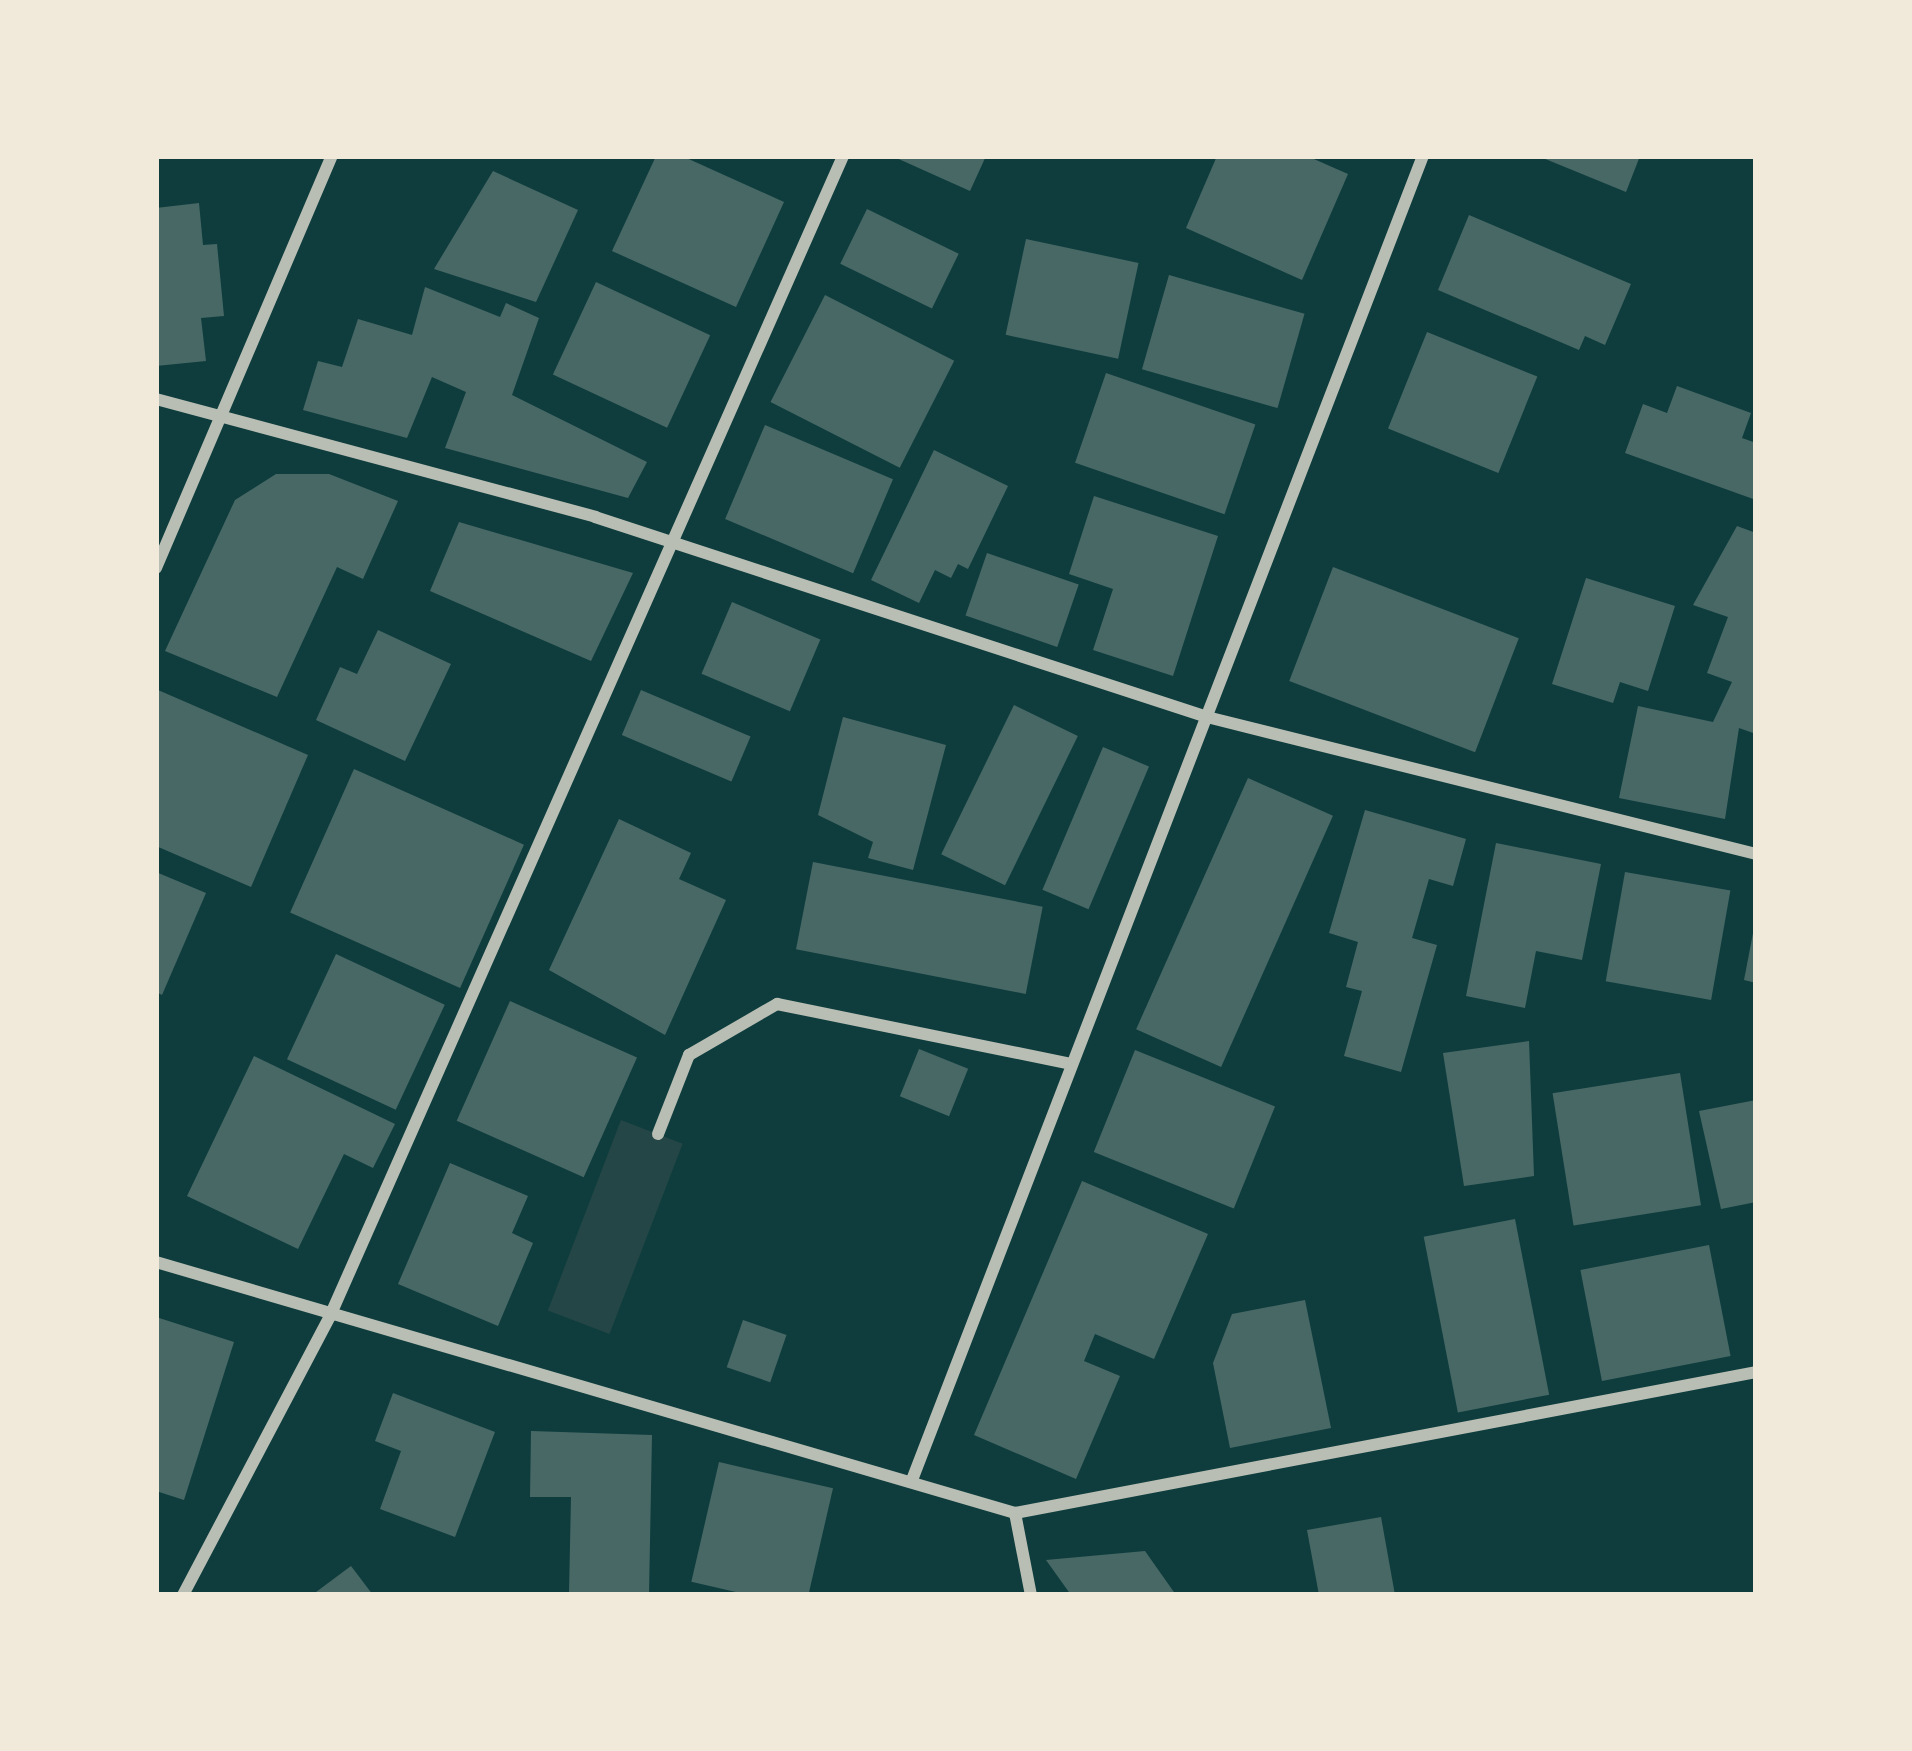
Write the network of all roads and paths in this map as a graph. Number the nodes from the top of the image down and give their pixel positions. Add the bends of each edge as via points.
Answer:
1 (332, 156) edge
2 (843, 156) edge
3 (1424, 156) edge
4 (156, 399) edge
5 (217, 413) junction
6 (669, 541) junction
7 (156, 568) edge
8 (1207, 717) junction
9 (1756, 854) edge
10 (1072, 1064) junction
11 (658, 1134) dead end
12 (156, 1262) edge
13 (331, 1316) junction
14 (1756, 1372) edge
15 (912, 1480) junction
16 (1015, 1514) junction
17 (182, 1595) edge
18 (1031, 1595) edge

1 - 5 street
2 - 6 street
3 - 8 street
4 - 5 street
5 - 6 street
5 - 7 street
6 - 8 street
6 - 13 street
8 - 9 street
8 - 10 street
10 - 11 street via 777,1004 689,1054
10 - 15 street
12 - 13 street
13 - 15 street
13 - 17 street
14 - 16 street
15 - 16 street
16 - 18 street

